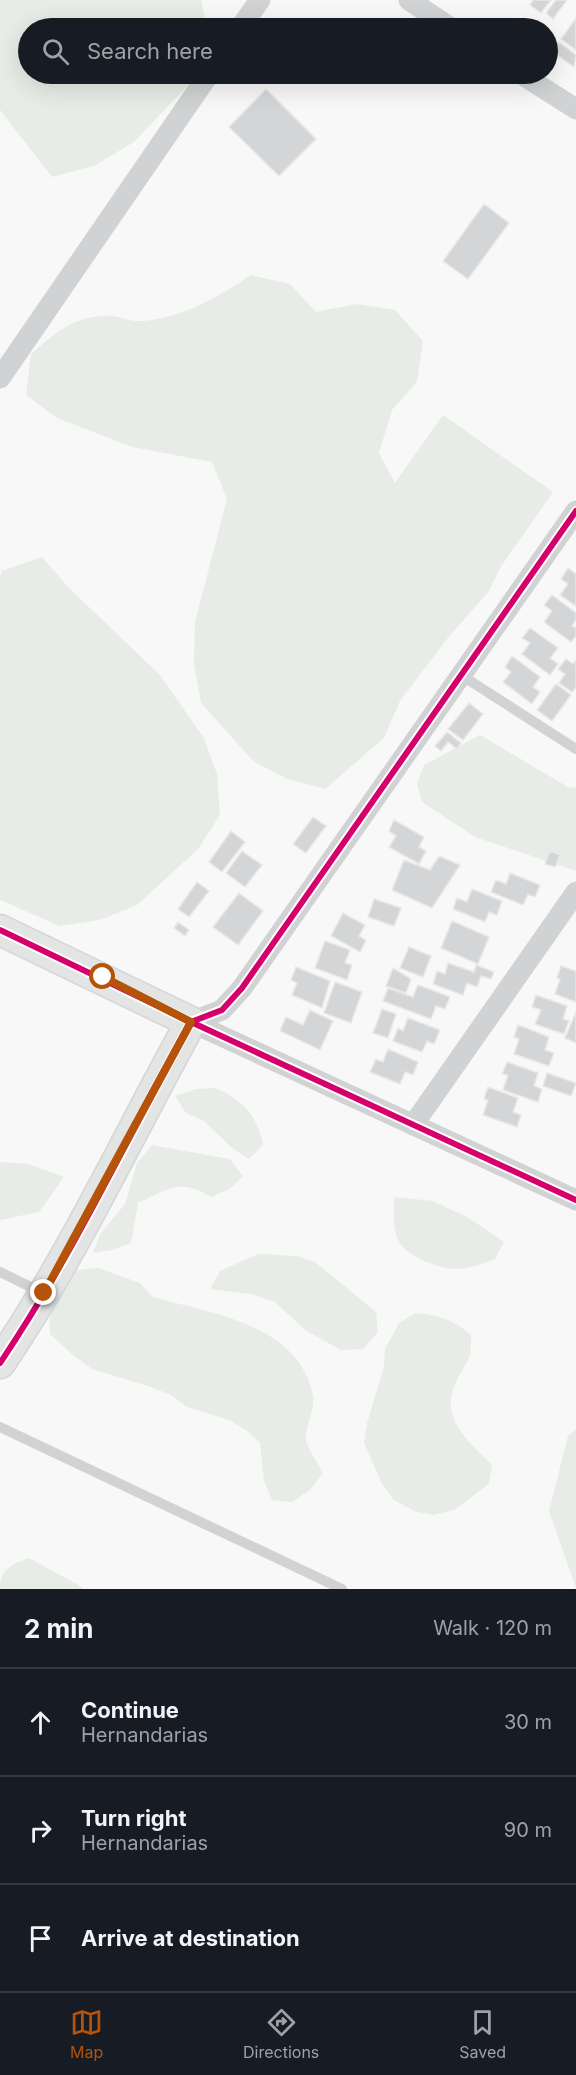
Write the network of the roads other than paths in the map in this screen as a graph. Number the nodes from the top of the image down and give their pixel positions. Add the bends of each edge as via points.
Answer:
1 (260, 0) edge
2 (409, 0) edge
3 (247, 18) edge
4 (436, 18) edge
5 (202, 84) edge
6 (537, 84) edge
7 (576, 109) edge
8 (0, 378) edge
9 (576, 511) edge
10 (461, 675) junction
11 (576, 749) edge
12 (576, 892) edge
13 (0, 930) edge
14 (191, 1022) junction
15 (413, 1125) junction
16 (576, 1200) edge
17 (0, 1272) edge
18 (44, 1293) junction
19 (0, 1363) edge
20 (0, 1426) edge
21 (342, 1589) edge

1 - 3 street
2 - 4 street
5 - 8 street
6 - 7 street
9 - 10 street
10 - 11 lane
10 - 14 street via 242,988 222,1010
12 - 15 street
13 - 14 street
14 - 15 street
14 - 18 street
15 - 16 street
17 - 18 lane
18 - 19 street
20 - 21 lane

